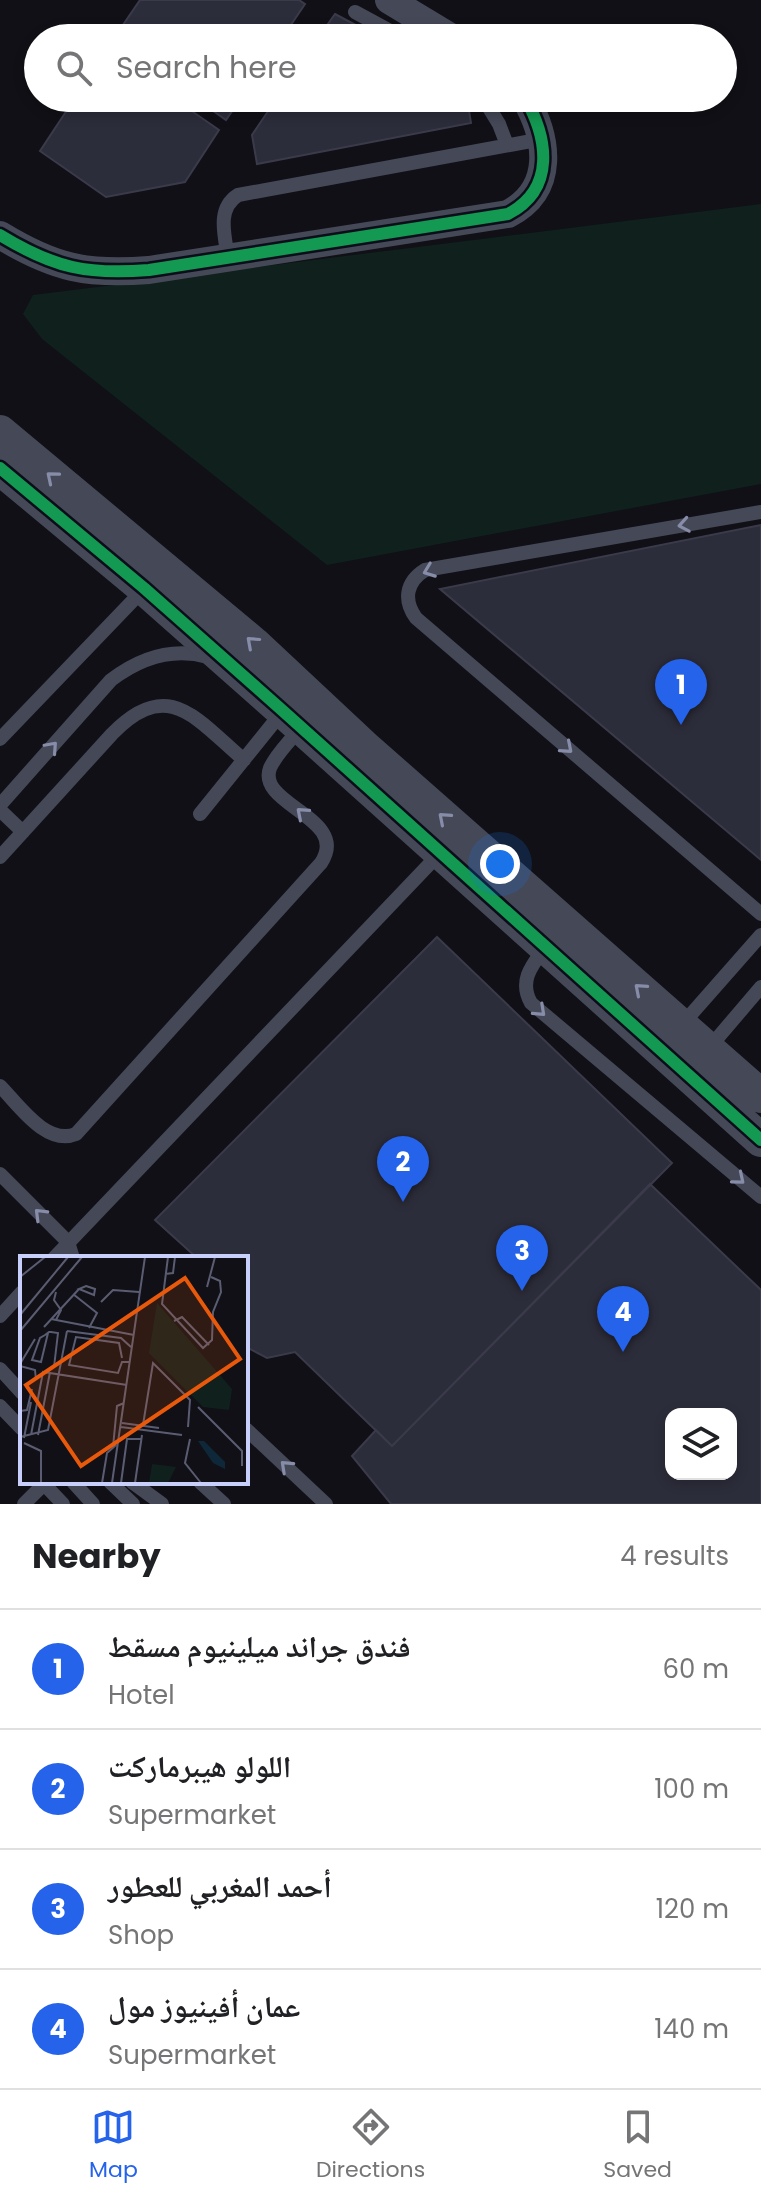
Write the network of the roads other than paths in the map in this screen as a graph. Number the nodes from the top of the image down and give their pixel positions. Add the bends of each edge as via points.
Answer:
1 (389, 0) edge
2 (355, 12) dead end
3 (377, 24) edge
4 (429, 24) edge
5 (492, 112) edge
6 (533, 112) edge
7 (542, 139) junction
8 (507, 145) junction
9 (0, 235) edge
10 (228, 258) junction
11 (0, 432) edge
12 (0, 468) edge
13 (761, 512) edge
14 (144, 588) junction
15 (231, 665) junction
16 (292, 719) junction
17 (0, 739) edge
18 (244, 760) junction
19 (0, 808) edge
20 (200, 814) dead end
21 (23, 832) junction
22 (441, 852) junction
23 (0, 857) edge
24 (761, 914) edge
25 (761, 935) edge
26 (547, 945) junction
27 (761, 987) edge
28 (684, 1048) junction
29 (0, 1086) edge
30 (761, 1096) edge
31 (761, 1140) edge
32 (0, 1174) edge
33 (761, 1197) edge
34 (68, 1242) junction
35 (56, 1256) edge
36 (72, 1256) edge
37 (20, 1296) edge
38 (0, 1316) edge
39 (0, 1369) edge
40 (20, 1391) edge
41 (0, 1406) edge
42 (20, 1427) edge
43 (248, 1431) edge
44 (44, 1484) edge
45 (46, 1484) edge
46 (75, 1484) edge
47 (112, 1484) edge
48 (135, 1484) edge
49 (202, 1484) edge
50 (24, 1504) edge
51 (63, 1504) edge
52 (93, 1504) edge
53 (133, 1504) edge
54 (162, 1504) edge
55 (224, 1504) edge
56 (326, 1504) edge

1 - 4 street
2 - 3 lane
5 - 8 lane
6 - 7 street
7 - 8 lane
7 - 10 street via 540,182 522,207 508,214
8 - 10 lane via 238,195 224,209
9 - 10 street via 30,254 69,268 109,273
28 -> 11 street via 254,644
12 - 14 street
13 -> 24 lane via 425,570 411,583 407,602 416,618
14 - 15 street
14 - 17 lane
15 - 16 street
19 -> 15 lane via 124,670 153,657 185,653
16 - 18 lane
16 - 22 street
29 -> 16 lane via 47,1132 61,1138 76,1134 321,863 327,851 322,831 269,780
18 - 20 lane
18 - 21 lane via 183,710 155,705 142,709
19 - 21 lane
21 - 23 lane
22 - 26 street
22 - 34 lane
25 - 28 lane
26 - 28 street
26 -> 33 lane via 526,977 531,1003
27 - 28 lane
28 - 30 street
28 - 31 street
34 -> 32 lane
34 - 35 lane
34 - 36 lane
37 - 38 lane
39 - 40 lane
41 - 42 lane
56 -> 43 lane
44 - 50 lane
45 - 51 lane
46 - 52 lane
47 - 53 lane
48 - 54 lane
49 - 55 lane

